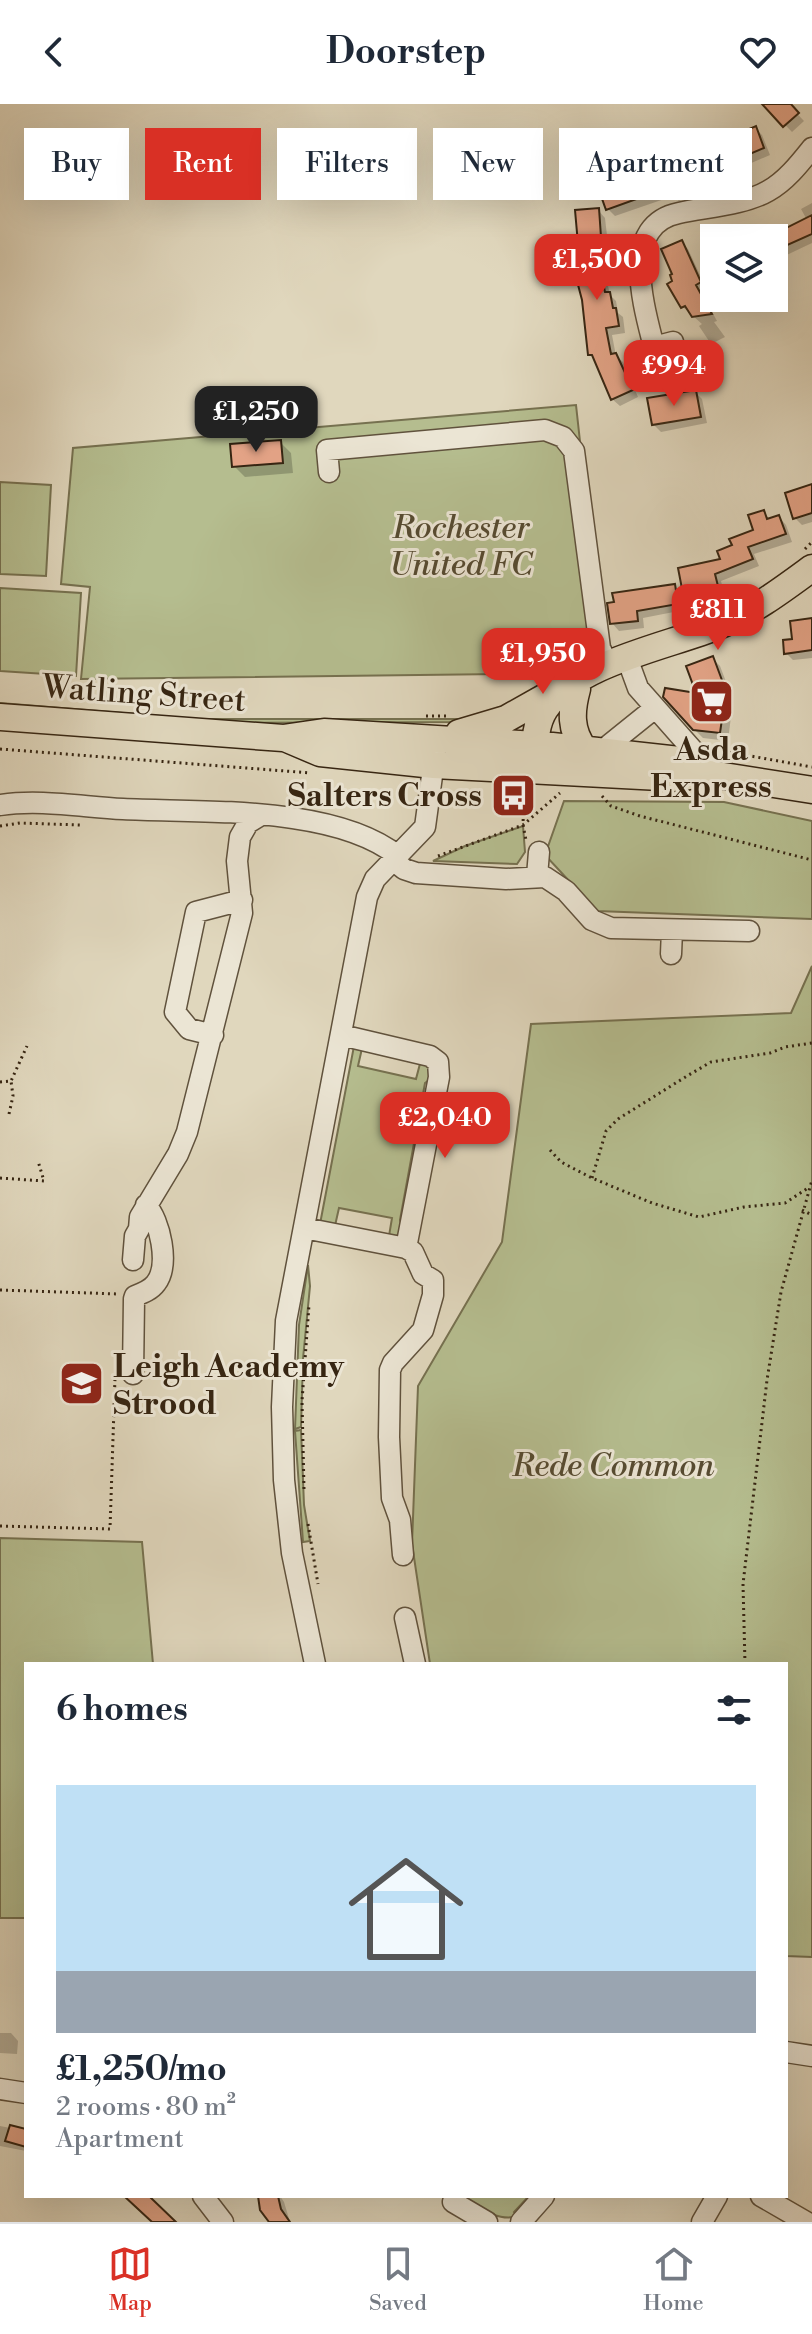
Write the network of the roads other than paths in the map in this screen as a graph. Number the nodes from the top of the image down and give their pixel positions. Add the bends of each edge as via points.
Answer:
1 (812, 148) edge
2 (673, 342) dead end
3 (329, 472) dead end
4 (812, 568) edge
5 (595, 674) junction
6 (655, 708) junction
7 (0, 717) edge
8 (544, 745) junction
9 (595, 751) junction
10 (435, 752) junction
11 (709, 774) junction
12 (544, 783) junction
13 (812, 790) edge
14 (0, 805) edge
15 (261, 815) junction
16 (533, 851) road end
17 (400, 863) junction
18 (528, 877) junction
19 (242, 900) junction
20 (672, 930) junction
21 (749, 931) dead end
22 (671, 954) dead end
23 (213, 1035) junction
24 (341, 1035) junction
25 (146, 1205) junction
26 (304, 1228) junction
27 (409, 1250) junction
28 (133, 1260) dead end
29 (124, 1371) road end
30 (403, 1555) dead end
31 (405, 1618) dead end
32 (315, 1662) edge
33 (415, 1662) edge
34 (788, 2052) edge
35 (812, 2056) edge
36 (0, 2089) edge
37 (24, 2093) edge
38 (205, 2198) edge
39 (454, 2198) edge
40 (542, 2198) edge
41 (716, 2198) edge
42 (764, 2198) edge
43 (223, 2222) edge
44 (487, 2222) edge
45 (521, 2222) edge
46 (702, 2222) edge
47 (806, 2222) edge

1 - 2 street via 768,191 674,214 652,228 641,248 645,310 654,347
3 - 5 street via 327,450 545,430 563,437 574,451 600,648
4 - 5 main road via 720,625
5 - 6 street via 638,688
5 - 8 main road via 560,715
5 - 9 main road via 573,706 574,736
5 - 10 main road
6 - 9 street
6 - 11 street
7 - 10 main road, Watling Street via 283,738 320,753
8 - 9 main road, Watling Street
8 - 10 main road, Watling Street
8 - 12 main road
9 - 11 main road, Watling Street via 679,760
10 - 12 main road, Watling Street
10 - 17 street via 425,827
11 - 12 main road, Watling Street
11 - 13 main road
14 - 15 street
15 - 17 street via 360,834 381,843
15 - 19 street via 240,837
16 - 18 street
17 - 18 street via 484,878
17 - 24 street via 370,888
18 - 20 street via 559,885 604,927
19 - 23 street
19 - 23 street via 196,912 190,936 175,1012 189,1029
20 - 21 street
20 - 22 street
23 - 25 street via 181,1148
24 - 26 street
24 - 27 street via 437,1059
25 - 28 street via 135,1234
25 - 29 street via 156,1219 162,1261 156,1284 135,1296
26 - 27 street
26 - 32 street via 286,1321 282,1407 292,1553
27 - 30 street via 434,1286 424,1328 390,1370 392,1498
31 - 33 street
34 - 35 street
36 - 37 street
38 - 43 street
39 - 44 street via 453,2202
40 - 45 street
41 - 46 street
42 - 47 street

